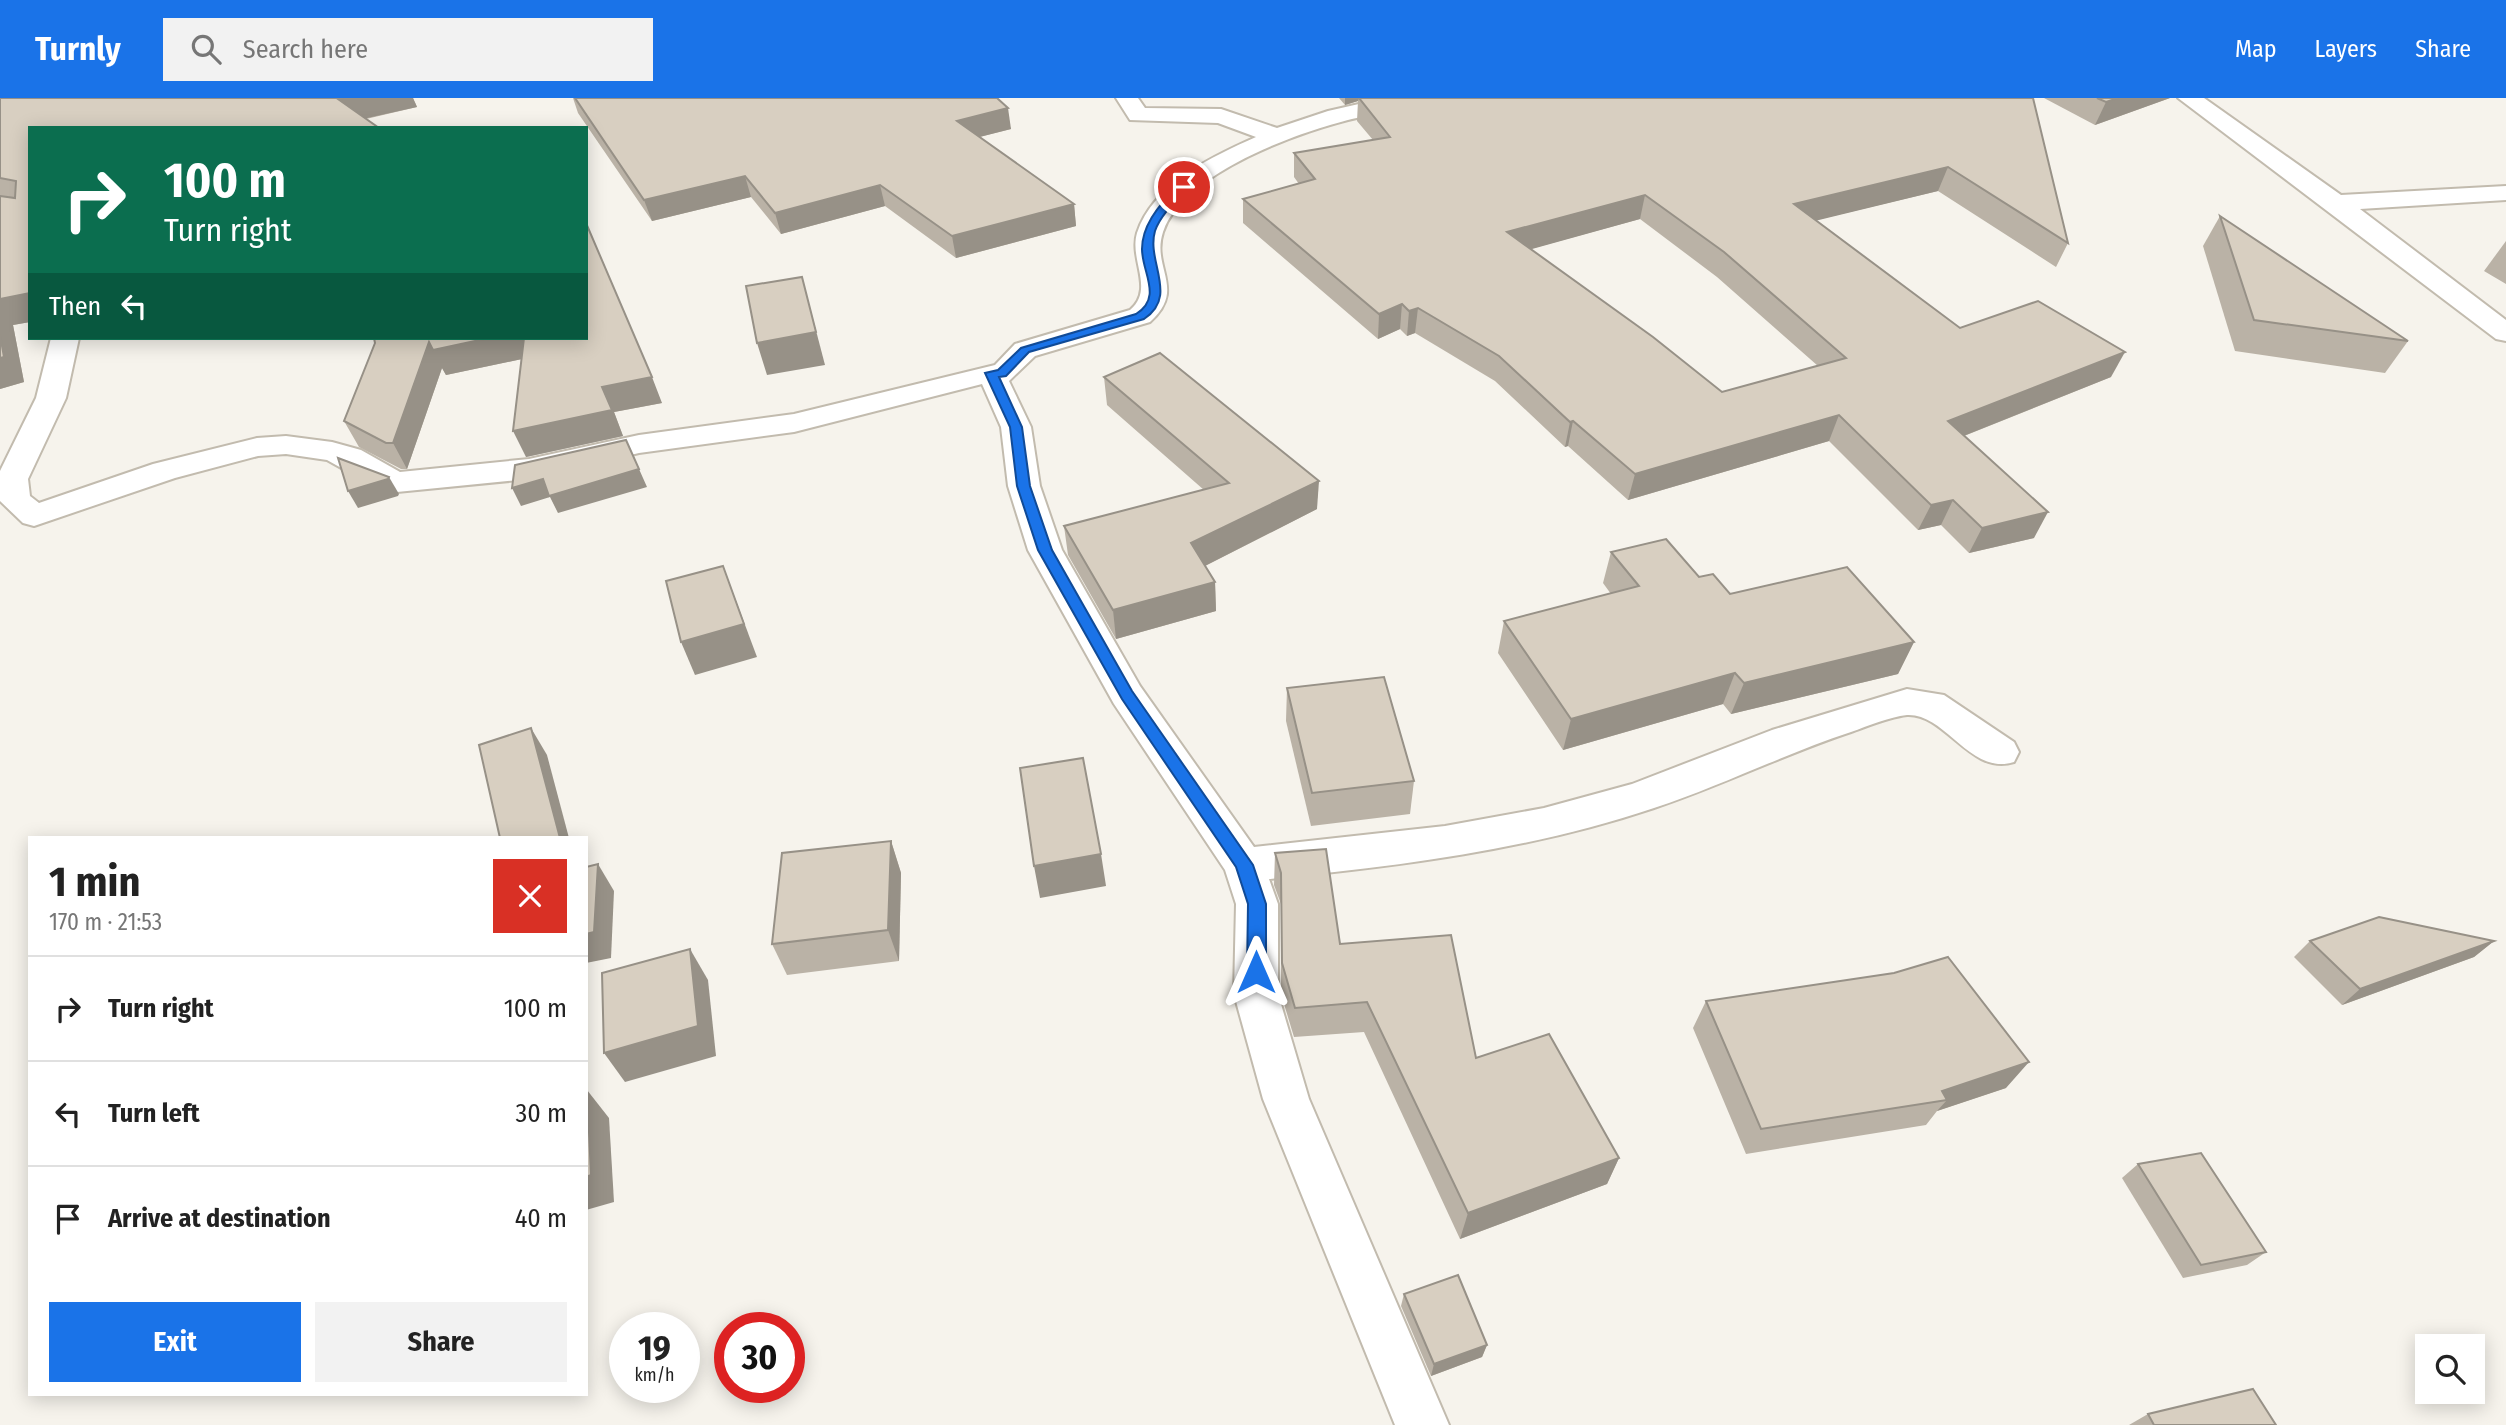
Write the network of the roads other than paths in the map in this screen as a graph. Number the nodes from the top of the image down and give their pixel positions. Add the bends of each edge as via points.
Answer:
1 (1127, 98) edge
2 (1452, 98) edge
3 (2204, 101) edge
4 (1279, 137) junction
5 (2506, 193) edge
6 (2336, 203) junction
7 (2506, 333) edge
8 (65, 340) edge
9 (991, 373) junction
10 (2000, 752) dead end
11 (1244, 865) junction
12 (1422, 1425) edge

1 - 4 street via 1138,115 1221,116
2 - 4 street via 1360,110
3 - 6 street
4 - 9 street via 1198,174 1169,200 1150,230 1147,251 1156,278 1149,311 1025,350 1002,374
5 - 6 street
6 - 7 street
8 - 9 street via 51,398 12,479 15,499 34,516 163,471 257,447 286,445 332,451 397,482 529,469 639,444 793,423
9 - 11 street via 1016,427 1024,486 1045,550 1127,695
10 - 11 street via 1931,705 1907,702 1718,765 1642,797 1560,820 1464,840
11 - 12 street via 1257,904 1256,994 1286,1099

